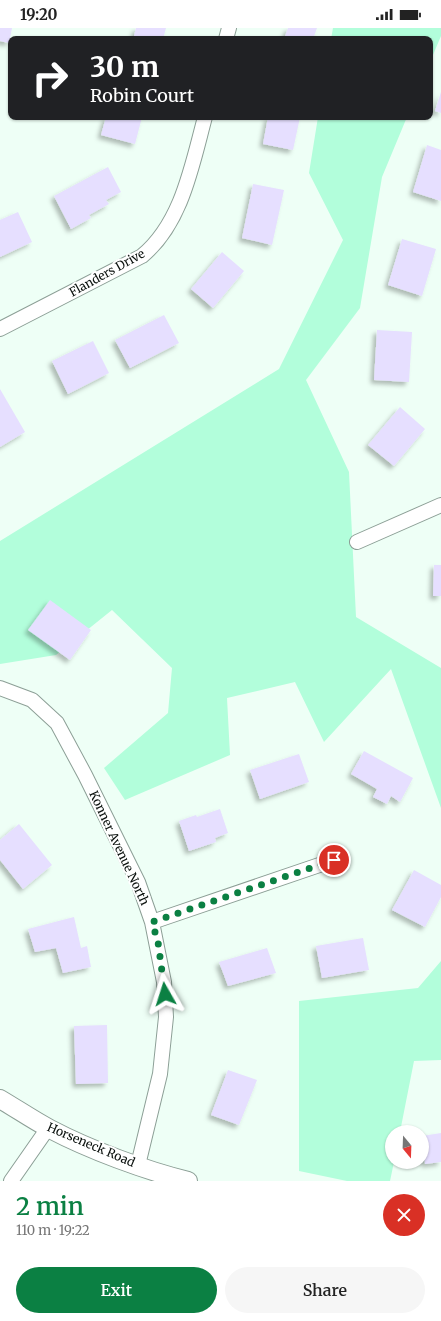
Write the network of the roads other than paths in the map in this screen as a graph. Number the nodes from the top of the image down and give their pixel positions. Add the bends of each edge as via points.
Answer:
1 (204, 120) edge
2 (0, 329) edge
3 (441, 505) edge
4 (357, 542) dead end
5 (0, 688) edge
6 (334, 860) dead end
7 (152, 922) junction
8 (0, 1099) edge
9 (48, 1128) junction
10 (138, 1165) junction
11 (11, 1181) edge
12 (188, 1181) edge

1 - 2 street, Flanders Drive via 179,204 169,225 151,249
3 - 4 street
5 - 7 street, Konner Avenue North via 32,700 56,723 138,882
6 - 7 street
7 - 10 street, Konner Avenue North via 164,982 166,1017 160,1074
8 - 9 street, Horseneck Road
9 - 10 street, Horseneck Road via 74,1141
9 - 11 street
10 - 12 street, Horseneck Road

